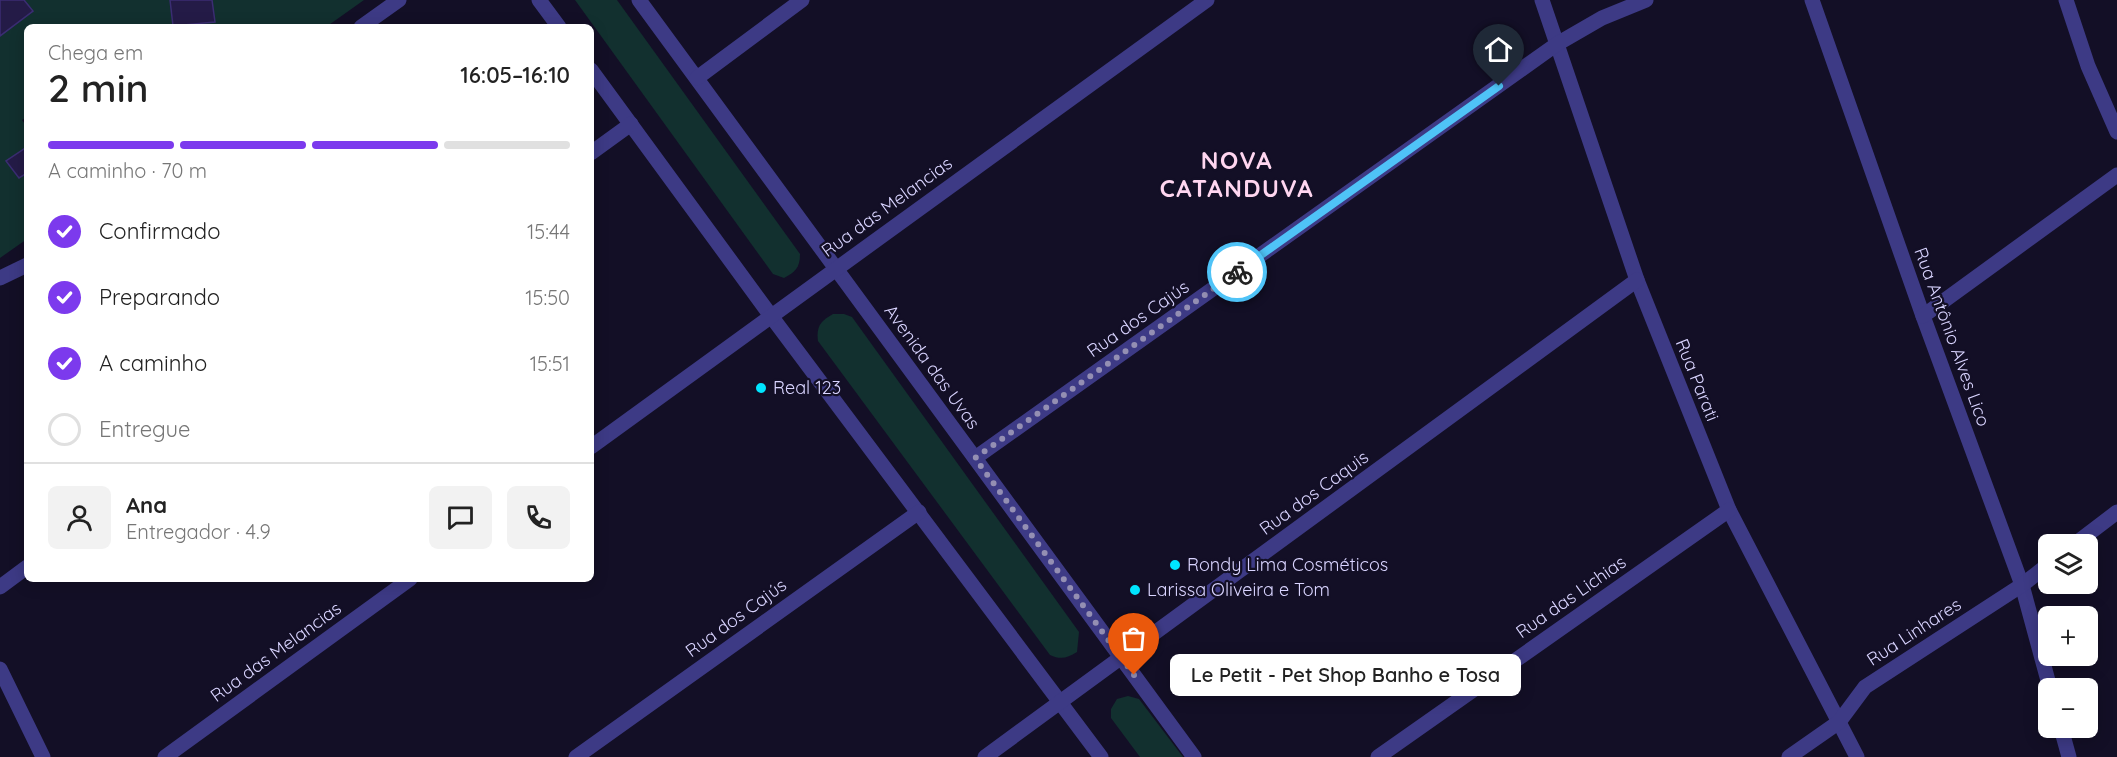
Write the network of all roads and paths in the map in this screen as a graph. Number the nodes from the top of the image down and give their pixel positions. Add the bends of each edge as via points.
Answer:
1 (399, 0) edge
2 (538, 0) edge
3 (639, 0) edge
4 (802, 0) edge
5 (1207, 0) edge
6 (1542, 0) edge
7 (1646, 0) edge
8 (1812, 0) edge
9 (2066, 0) edge
10 (365, 24) edge
11 (557, 24) edge
12 (1557, 44) junction
13 (594, 74) edge
14 (697, 78) junction
15 (631, 124) junction
16 (2117, 132) edge
17 (594, 151) edge
18 (2117, 176) edge
19 (24, 266) edge
20 (836, 269) junction
21 (0, 278) edge
22 (1636, 280) junction
23 (771, 316) junction
24 (1923, 316) junction
25 (594, 445) edge
26 (975, 458) junction
27 (1728, 510) junction
28 (919, 512) junction
29 (2117, 512) edge
30 (2088, 534) edge
31 (24, 569) edge
32 (2038, 573) edge
33 (406, 582) edge
34 (2022, 585) junction
35 (0, 587) edge
36 (1122, 658) junction
37 (0, 669) edge
38 (2047, 678) edge
39 (1061, 703) junction
40 (1839, 722) junction
41 (2064, 738) edge
42 (43, 757) edge
43 (165, 757) edge
44 (576, 757) edge
45 (985, 757) edge
46 (1101, 757) edge
47 (1194, 757) edge
48 (1378, 757) edge
49 (1789, 757) edge
50 (1857, 757) edge
51 (2069, 757) edge

1 - 10 street
2 - 11 street
3 - 14 street, Avenida das Uvas
4 - 14 street
5 - 20 street, Rua das Melancias
6 - 12 street, Rua Parati
7 - 12 street, Rua dos Cajús via 1602,18
8 - 24 street, Rua Antônio Alves Lico
9 - 16 street via 2088,66
12 - 22 street, Rua Parati
12 - 26 street, Rua dos Cajús
13 - 15 street
14 - 20 street, Avenida das Uvas
15 - 17 street
15 - 23 street
18 - 24 street
19 - 21 street
20 - 23 street, Rua das Melancias
20 - 26 street, Avenida das Uvas
22 - 27 street, Rua Parati
22 - 36 street, Rua dos Caquis
23 - 25 street, Rua das Melancias
23 - 28 street
24 - 34 street, Rua Antônio Alves Lico
26 - 36 street, Avenida das Uvas
27 - 40 street, Rua Parati
27 - 48 street, Rua das Lichias
28 - 39 street
28 - 44 street, Rua dos Cajús
29 - 30 street
31 - 35 street
32 - 34 street, Rua Linhares
33 - 43 street, Rua das Melancias
34 - 38 street, Rua Antônio Alves Lico
34 - 40 street, Rua Linhares via 1865,687
36 - 39 street, Rua dos Caquis
36 - 47 street, Avenida das Uvas
37 - 42 street
39 - 45 street, Rua dos Caquis
39 - 46 street
40 - 49 street, Rua Linhares
40 - 50 street, Rua Parati
41 - 51 street

